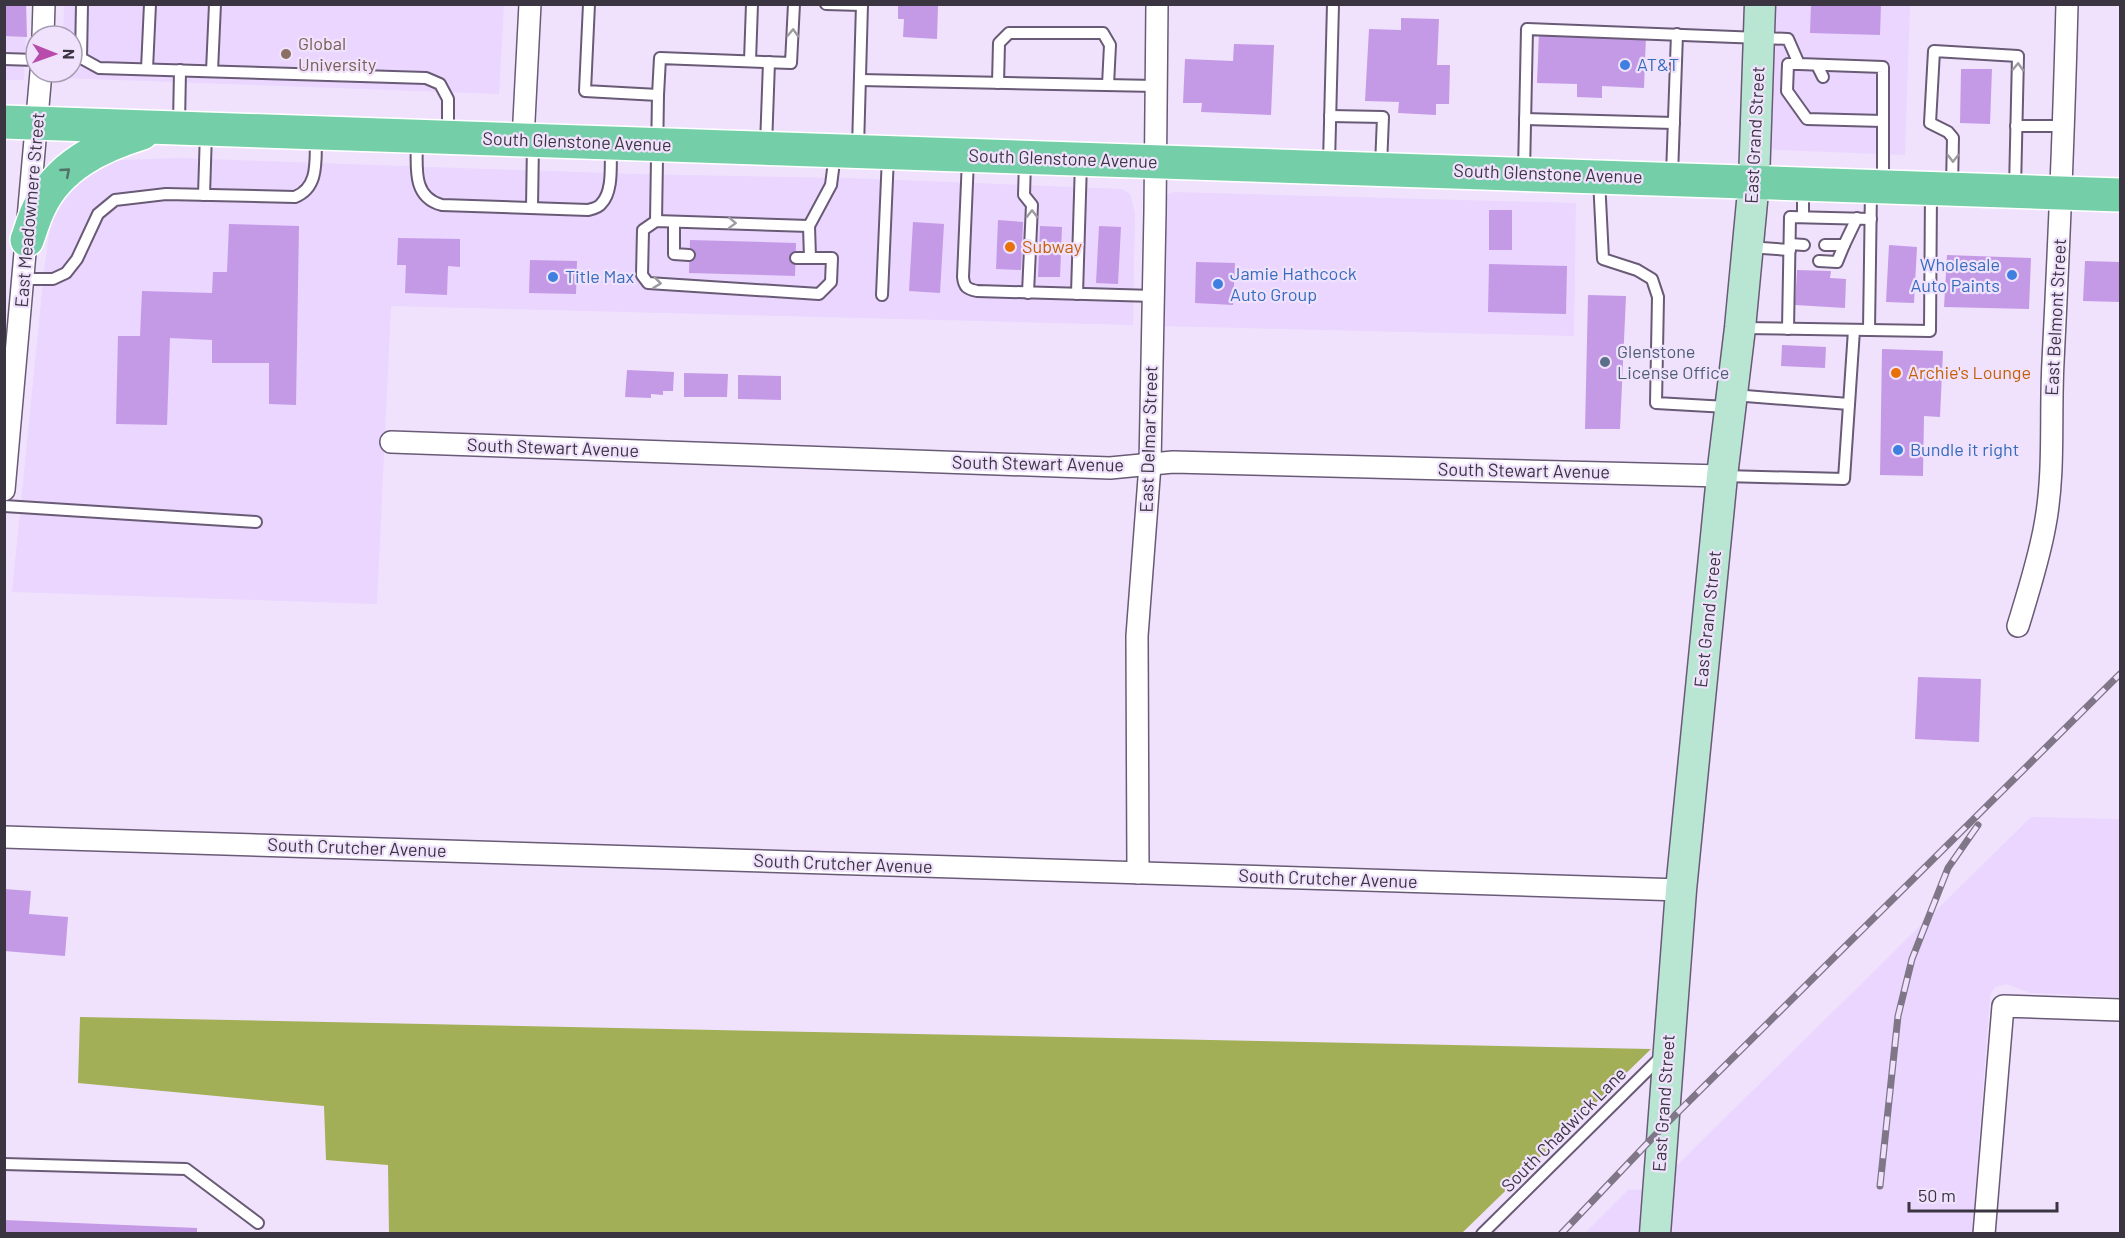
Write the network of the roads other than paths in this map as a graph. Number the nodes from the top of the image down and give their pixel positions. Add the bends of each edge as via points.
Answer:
1 (44, 4) edge
2 (82, 4) edge
3 (150, 4) edge
4 (215, 4) edge
5 (530, 4) edge
6 (589, 4) edge
7 (752, 4) edge
8 (794, 4) edge
9 (826, 4) edge
10 (1157, 4) edge
11 (1333, 4) edge
12 (1760, 4) edge
13 (2067, 4) edge
14 (862, 5) edge
15 (43, 24) edge
16 (1677, 34) junction
17 (1759, 37) junction
18 (4, 59) edge
19 (24, 60) edge
20 (750, 61) junction
21 (769, 62) junction
22 (1799, 64) junction
23 (1817, 65) junction
24 (147, 69) junction
25 (180, 70) junction
26 (212, 71) junction
27 (1823, 77) dead end
28 (860, 80) junction
29 (998, 83) junction
30 (40, 84) edge
31 (1108, 85) junction
32 (1156, 86) junction
33 (658, 95) junction
34 (1330, 116) junction
35 (1525, 119) junction
36 (1883, 121) junction
37 (4, 122) edge
38 (1674, 123) junction
39 (38, 124) junction
40 (2016, 126) junction
41 (2064, 126) junction
42 (181, 129) junction
43 (316, 133) junction
44 (432, 137) junction
45 (528, 140) junction
46 (611, 143) junction
47 (657, 145) junction
48 (766, 148) junction
49 (861, 152) junction
50 (968, 155) junction
51 (1025, 158) junction
52 (1081, 159) junction
53 (1155, 162) junction
54 (1329, 167) junction
55 (1381, 169) junction
56 (1524, 174) junction
57 (1599, 176) junction
58 (1672, 178) junction
59 (1754, 181) junction
60 (1803, 183) junction
61 (1877, 186) junction
62 (1942, 189) junction
63 (2015, 192) junction
64 (2062, 193) junction
65 (204, 195) junction
66 (2121, 195) edge
67 (532, 208) junction
68 (1803, 218) junction
69 (1857, 218) junction
70 (1871, 219) junction
71 (656, 221) junction
72 (674, 222) junction
73 (809, 226) junction
74 (27, 240) junction
75 (1804, 244) dead end
76 (1825, 245) dead end
77 (1844, 245) junction
78 (1748, 247) junction
79 (1792, 253) junction
80 (689, 255) dead end
81 (796, 258) dead end
82 (810, 258) junction
83 (1819, 261) dead end
84 (24, 279) junction
85 (1028, 293) junction
86 (1077, 294) junction
87 (882, 295) dead end
88 (1154, 296) junction
89 (1740, 328) junction
90 (1788, 329) junction
91 (1854, 330) junction
92 (1869, 330) junction
93 (1731, 401) junction
94 (1849, 404) junction
95 (8, 422) edge
96 (391, 442) dead end
97 (1150, 465) junction
98 (1722, 476) junction
99 (4, 490) edge
100 (4, 506) edge
101 (256, 522) dead end
102 (2018, 626) dead end
103 (4, 837) edge
104 (1138, 873) junction
105 (1681, 890) junction
106 (2121, 1010) edge
107 (1668, 1049) junction
108 (4, 1164) edge
109 (258, 1223) dead end
110 (1482, 1233) edge
111 (1655, 1233) edge
112 (1984, 1233) edge

1 - 15 street
2 - 24 lane via 81,58 99,68
3 - 24 lane
4 - 26 lane
5 - 45 street
6 - 33 lane via 585,91
7 - 20 lane
21 -> 8 lane via 791,63
9 - 14 lane
10 - 32 street, East Delmar Street
11 - 34 lane
12 - 17 main road, East Grand Street
13 - 41 street, East Belmont Street
14 - 28 lane
16 - 17 lane
16 - 35 lane via 1527,29
16 - 38 lane
17 - 22 lane via 1788,39
17 - 59 main road, East Grand Street
18 - 19 lane
20 - 21 lane
20 - 33 lane via 660,58
21 - 48 lane
22 - 23 lane
22 - 36 lane via 1788,64 1787,91 1807,119
23 - 27 lane
23 - 36 lane via 1883,67
24 - 25 lane
25 - 26 lane
25 - 42 lane
26 - 44 lane via 426,78 440,84 448,99
28 - 29 lane
28 - 49 lane
29 - 31 lane
29 - 31 lane via 999,43 1009,33 1104,33 1110,45
30 - 39 street, East Meadowmere Street
31 - 32 lane
32 - 53 street, East Delmar Street
33 - 47 lane
34 - 54 lane
34 - 55 lane via 1383,117
35 - 38 lane
35 - 56 lane
36 - 61 lane
37 - 39 main road, South Glenstone Avenue
38 - 58 lane
39 - 42 main road, South Glenstone Avenue
39 - 74 street, East Meadowmere Street
40 - 41 lane
40 -> 62 lane via 2018,56 1934,51 1930,123 1953,138
40 - 63 lane
41 - 64 street, East Belmont Street
42 - 43 main road, South Glenstone Avenue
42 - 65 lane
74 -> 42 main road via 47,193 71,166 98,150
43 - 44 main road, South Glenstone Avenue
43 - 65 lane via 315,173 304,193 295,197
44 - 45 main road, South Glenstone Avenue
44 - 67 lane via 417,177 430,202
45 - 46 main road, South Glenstone Avenue
45 - 67 lane
46 - 47 main road, South Glenstone Avenue
46 - 67 lane via 609,184 600,206 588,210
47 - 48 main road, South Glenstone Avenue
47 - 71 lane
48 - 49 main road, South Glenstone Avenue
49 - 50 main road, South Glenstone Avenue
49 - 73 lane via 831,185
49 - 87 lane
50 - 51 main road, South Glenstone Avenue
50 - 85 lane via 964,285 968,290
51 - 52 main road, South Glenstone Avenue
85 -> 51 lane via 1032,205 1024,195
52 - 53 main road, South Glenstone Avenue
52 - 86 lane
53 - 54 main road, South Glenstone Avenue
53 - 88 street, East Delmar Street
54 - 55 main road, South Glenstone Avenue
55 - 56 main road, South Glenstone Avenue
56 - 57 main road, South Glenstone Avenue
57 - 58 main road, South Glenstone Avenue
57 - 93 lane via 1603,259 1652,279 1658,297 1656,403
58 - 59 main road, South Glenstone Avenue
59 - 60 main road, South Glenstone Avenue
59 - 78 main road, East Grand Street
60 - 61 main road, South Glenstone Avenue
60 - 68 lane
61 - 62 main road, South Glenstone Avenue
61 - 70 lane
62 - 63 main road, South Glenstone Avenue
62 - 92 lane via 1930,332
63 - 64 main road, South Glenstone Avenue
64 - 66 main road, South Glenstone Avenue
64 - 102 street, East Belmont Street via 2050,481 2045,525
65 - 84 lane via 140,195 115,200 98,214 66,273 53,279
68 - 69 lane
68 - 79 lane via 1790,217
69 - 70 lane
69 - 77 lane
70 - 92 lane
71 - 72 lane
71 -> 82 lane via 643,230 642,275 648,283 819,294 831,282 832,258
72 -> 73 lane
72 - 80 lane via 674,254
73 - 82 lane
74 - 84 street, East Meadowmere Street
75 - 79 lane
76 - 77 lane
77 - 83 lane via 1837,262
78 - 79 lane
78 - 89 main road, East Grand Street
79 - 90 lane
81 - 82 lane
84 - 95 street, East Meadowmere Street via 18,300
85 - 86 lane
86 - 88 lane
88 - 97 street, East Delmar Street
89 - 90 lane
89 - 93 main road, East Grand Street
90 - 91 lane
91 - 92 lane
91 - 94 lane
93 - 94 lane
93 - 98 main road, East Grand Street
94 - 98 lane via 1844,479
95 - 99 street, East Meadowmere Street
96 - 97 street, South Stewart Avenue via 1110,468
97 - 98 street, South Stewart Avenue via 1173,462
97 - 104 street, East Delmar Street via 1137,636
98 - 105 main road, East Grand Street
100 - 101 lane
103 - 104 street, South Crutcher Avenue
104 - 105 street, South Crutcher Avenue
105 - 107 main road, East Grand Street
106 - 112 street via 2003,1006
107 - 110 lane, South Chadwick Lane
107 - 111 main road, East Grand Street
108 - 109 lane via 186,1169

